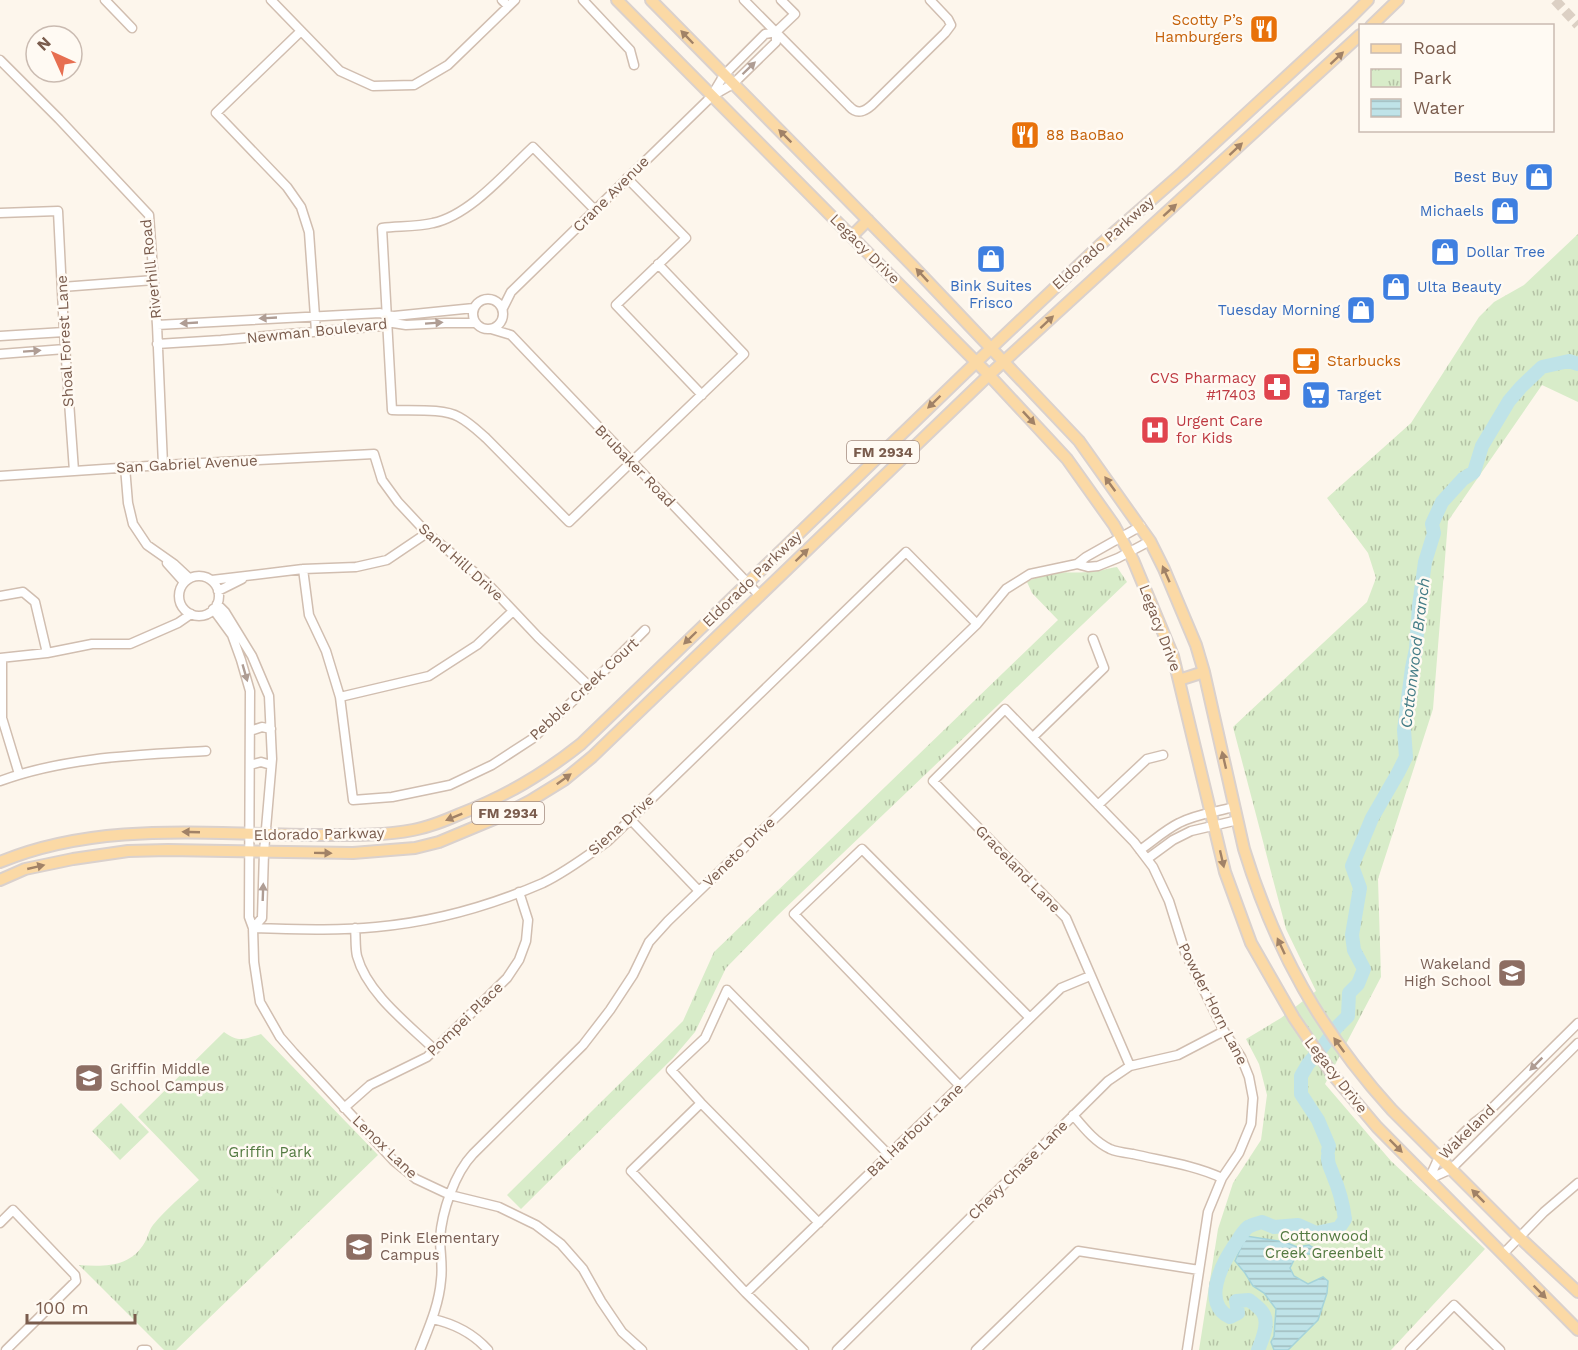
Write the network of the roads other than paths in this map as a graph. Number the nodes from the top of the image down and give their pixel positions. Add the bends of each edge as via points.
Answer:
1 (105, 0) edge
2 (271, 0) edge
3 (583, 0) edge
4 (617, 0) edge
5 (651, 0) edge
6 (744, 0) edge
7 (781, 0) edge
8 (930, 0) edge
9 (1368, 0) edge
10 (1398, 0) edge
11 (508, 2) edge
12 (1373, 24) edge
13 (132, 28) dead end
14 (301, 31) junction
15 (776, 32) junction
16 (1359, 36) edge
17 (0, 60) edge
18 (634, 65) dead end
19 (724, 75) junction
20 (733, 84) junction
21 (1266, 95) junction
22 (712, 96) junction
23 (1255, 105) junction
24 (1277, 110) junction
25 (1268, 119) junction
26 (627, 178) junction
27 (595, 210) junction
28 (0, 213) edge
29 (868, 220) junction
30 (852, 236) junction
31 (658, 264) junction
32 (154, 280) junction
33 (62, 287) junction
34 (511, 292) junction
35 (494, 299) junction
36 (474, 308) junction
37 (503, 308) junction
38 (314, 316) junction
39 (386, 319) junction
40 (502, 320) junction
41 (476, 323) junction
42 (157, 325) junction
43 (491, 328) junction
44 (316, 331) junction
45 (64, 332) junction
46 (0, 336) edge
47 (511, 336) junction
48 (158, 344) junction
49 (991, 348) junction
50 (65, 349) junction
51 (0, 354) edge
52 (976, 362) junction
53 (1004, 362) junction
54 (989, 375) junction
55 (702, 395) junction
56 (375, 454) joint
57 (632, 463) junction
58 (163, 465) junction
59 (125, 467) junction
60 (74, 471) junction
61 (0, 476) edge
62 (1141, 526) junction
63 (427, 533) junction
64 (1121, 537) junction
65 (1150, 541) junction
66 (1129, 552) junction
67 (1077, 564) junction
68 (303, 569) junction
69 (248, 576) junction
70 (187, 580) junction
71 (212, 580) junction
72 (748, 583) junction
73 (218, 591) junction
74 (0, 596) edge
75 (760, 596) junction
76 (215, 607) junction
77 (513, 611) junction
78 (188, 612) junction
79 (977, 624) junction
80 (645, 630) dead end
81 (1093, 639) dead end
82 (47, 653) junction
83 (1, 659) edge
84 (1204, 672) junction
85 (1179, 680) junction
86 (589, 687) junction
87 (340, 697) junction
88 (271, 729) junction
89 (250, 731) junction
90 (1033, 737) junction
91 (206, 751) dead end
92 (1162, 755) dead end
93 (250, 765) junction
94 (271, 765) junction
95 (19, 774) junction
96 (0, 781) edge
97 (933, 781) joint
98 (1098, 805) junction
99 (1234, 807) junction
100 (630, 819) junction
101 (1213, 819) junction
102 (1238, 820) junction
103 (250, 835) junction
104 (266, 836) junction
105 (1140, 850) junction
106 (250, 852) junction
107 (264, 852) junction
108 (1147, 859) junction
109 (0, 862) edge
110 (0, 880) edge
111 (699, 891) junction
112 (519, 892) junction
113 (253, 928) junction
114 (356, 928) junction
115 (1090, 976) junction
116 (1030, 1018) junction
117 (1578, 1023) edge
118 (1224, 1031) junction
119 (1578, 1043) edge
120 (434, 1049) junction
121 (1130, 1066) junction
122 (960, 1086) junction
123 (700, 1103) junction
124 (344, 1108) junction
125 (1486, 1114) junction
126 (1073, 1115) junction
127 (1497, 1125) junction
128 (889, 1155) junction
129 (1439, 1157) junction
130 (1451, 1169) junction
131 (1222, 1178) junction
132 (1429, 1179) junction
133 (1578, 1183) edge
134 (450, 1195) junction
135 (0, 1223) edge
136 (819, 1223) junction
137 (1520, 1237) junction
138 (1503, 1254) junction
139 (1199, 1270) junction
140 (1578, 1292) edge
141 (746, 1293) junction
142 (433, 1319) junction
143 (1578, 1330) edge
144 (6, 1350) edge
145 (420, 1350) edge
146 (488, 1350) edge
147 (642, 1350) edge
148 (804, 1350) edge
149 (837, 1350) edge
150 (976, 1350) edge
151 (1186, 1350) edge
152 (1410, 1350) edge
153 (1500, 1350) edge

1 - 13 street
2 - 14 street
3 - 18 street via 630,50
4 - 22 main road, Legacy Drive
19 -> 5 main road, Legacy Drive
6 - 15 street
7 - 15 street via 795,14
8 - 15 street via 951,25 865,111 854,111
9 - 21 main road, Eldorado Parkway / FM 2934
10 - 12 main road
11 - 14 street via 448,65 414,85 373,86 340,71
14 - 38 street via 216,113 287,187 301,207 309,232
15 - 19 street, Crane Avenue via 765,34
20 -> 15 street, Crane Avenue via 776,42
24 -> 16 main road, Eldorado Parkway / FM 2934
17 - 32 street, Riverhill Road via 149,215
19 - 20 main road, Legacy Drive
19 - 22 street, Crane Avenue
20 - 22 street, Crane Avenue
29 -> 20 main road, Legacy Drive
21 - 23 main road, Eldorado Parkway / FM 2934
21 - 24 main road
22 - 26 street, Crane Avenue
22 - 30 main road, Legacy Drive
23 - 25 main road
23 - 49 main road, Eldorado Parkway / FM 2934
24 - 25 main road, Eldorado Parkway / FM 2934
53 -> 25 main road, Eldorado Parkway / FM 2934
26 - 27 street, Crane Avenue
26 - 31 street via 686,238
27 - 34 street, Crane Avenue
27 - 39 street via 533,147 474,203 454,216 432,224 382,228
28 - 33 street, Shoal Forest Lane via 58,211
29 - 30 main road
49 -> 29 main road, Legacy Drive
30 - 52 main road, Legacy Drive
31 - 55 street via 616,305
31 - 55 street via 744,354
32 - 33 street
32 - 42 street, Riverhill Road
33 - 45 street, Shoal Forest Lane
34 - 35 street, Crane Avenue
34 - 37 street, Crane Avenue
35 - 36 street via 481,301
35 - 37 street
36 - 39 street, Newman Boulevard
36 - 41 street
37 - 40 street
38 - 39 street, Newman Boulevard via 380,313
38 -> 42 street, Newman Boulevard
38 - 44 street
39 -> 41 street, Newman Boulevard via 406,325
39 - 44 street, Newman Boulevard via 382,326
39 - 57 street via 392,410 443,412 472,425 569,522
40 - 43 street
40 - 47 street, Brubaker Road
41 - 43 street
42 - 48 street, Riverhill Road
43 - 47 street, Brubaker Road
44 - 48 street, Newman Boulevard
45 - 46 street
45 - 50 street, Shoal Forest Lane
47 - 57 street, Brubaker Road
48 - 58 street, Riverhill Road
49 - 52 main road, Eldorado Parkway / FM 2934
49 - 53 main road, Legacy Drive
51 -> 50 street
50 - 60 street, Shoal Forest Lane
52 - 54 main road, Legacy Drive
52 -> 72 main road, Eldorado Parkway / FM 2934
53 - 54 main road, Eldorado Parkway / FM 2934
62 -> 53 main road, Legacy Drive via 1079,441
54 -> 64 main road, Legacy Drive via 1067,459
75 -> 54 main road, Eldorado Parkway / FM 2934
55 - 57 street
56 - 58 street, San Gabriel Avenue
56 - 63 street, Sand Hill Drive via 382,480
57 - 72 street, Brubaker Road
58 - 59 street, San Gabriel Avenue
59 - 60 street, San Gabriel Avenue
59 - 70 street via 133,524 147,545
60 - 61 street, San Gabriel Avenue
62 - 64 street, Veneto Drive
62 - 65 main road, Legacy Drive
63 - 68 street via 387,560 356,567
63 - 77 street, Sand Hill Drive via 485,581
64 - 66 main road, Legacy Drive
64 - 67 street, Veneto Drive
65 - 66 street, Veneto Drive
84 -> 65 main road, Legacy Drive
66 - 67 street, Veneto Drive via 1098,566
66 - 85 main road, Legacy Drive via 1173,656
67 - 79 street, Veneto Drive via 1030,574 1006,589
68 - 69 street
68 - 87 street via 309,615 326,651
69 - 71 street
69 - 73 street
70 - 71 street via 201,576
70 - 78 street via 179,600
71 - 73 street
72 - 75 street, Brubaker Road
72 -> 104 main road, Eldorado Parkway / FM 2934 via 581,744 554,766 492,802 412,830 352,836
73 - 76 street
74 - 82 street via 23,592 35,602
107 -> 75 main road, Eldorado Parkway / FM 2934 via 352,853 415,848 440,842 499,817 564,780 592,757
76 - 78 street via 203,615
76 - 88 street, Lenox Lane via 225,612 252,656 269,696
76 -> 89 street, Lenox Lane via 232,635 250,691
77 - 86 street, Sand Hill Drive
77 - 87 street via 477,645 429,676
78 - 82 street via 162,630 130,644 92,644
79 - 100 street, Siena Drive via 906,552
79 - 111 street, Veneto Drive
80 - 86 street, Pebble Creek Court
81 - 90 street via 1104,668
82 - 83 street
83 - 95 street via 2,718
84 - 85 main road
99 -> 84 main road, Legacy Drive
85 - 101 main road, Legacy Drive
86 - 87 street, Pebble Creek Court via 532,739 492,765 450,785 392,797 352,800
88 - 89 street
88 - 94 street, Lenox Lane
89 - 93 street, Lenox Lane
90 - 97 street, Powder Horn Lane via 1005,709
90 - 98 street, Powder Horn Lane
91 - 95 street via 69,764
92 - 98 street via 1147,759
93 - 94 street
93 - 103 street, Lenox Lane
94 - 104 street, Lenox Lane
95 - 96 street
97 - 115 street, Graceland Lane via 1065,918
98 - 105 street, Powder Horn Lane
99 - 101 street
99 - 102 main road, Legacy Drive
100 - 111 street
100 - 112 street, Siena Drive via 576,864
101 - 102 street
101 - 105 street via 1180,822
101 - 108 street
101 -> 132 main road, Legacy Drive via 1225,872 1251,943 1294,1018 1356,1103
129 -> 102 main road, Legacy Drive via 1373,1089 1308,998 1267,914
103 - 104 main road, Eldorado Parkway / FM 2934
103 - 106 street, Lenox Lane
103 -> 109 main road, Eldorado Parkway / FM 2934 via 127,834 53,845
104 - 107 street, Lenox Lane
105 - 108 street, Powder Horn Lane
106 - 107 main road, Eldorado Parkway / FM 2934
110 -> 106 main road, Eldorado Parkway / FM 2934 via 25,869 128,851
106 - 113 street, Lenox Lane via 249,917
113 -> 107 street, Lenox Lane via 262,918
108 - 118 street, Powder Horn Lane via 1169,901 1185,952
111 - 134 street, Veneto Drive via 649,942 633,975 583,1045 467,1160
112 - 114 street, Siena Drive via 435,918
112 - 120 street, Pompei Place via 528,920 519,960 507,978
113 - 114 street, Siena Drive
113 - 124 street, Lenox Lane via 260,1002 280,1037
114 - 120 street via 357,956 367,979 378,995
115 - 116 street, Bal Harbour Lane via 1061,988
115 - 121 street, Graceland Lane
116 - 122 street, Bal Harbour Lane
116 - 122 street via 862,849 794,914
117 -> 125 street, Wakeland
118 - 121 street, Chevy Chase Lane via 1178,1055
118 - 131 street, Powder Horn Lane via 1241,1057 1253,1098 1246,1139
119 - 127 street, Wakeland
120 - 124 street, Pompei Place via 416,1064 370,1085
121 - 126 street, Chevy Chase Lane
122 - 128 street, Bal Harbour Lane
123 - 128 street via 671,1070 705,1038 727,990
123 - 136 street
123 - 141 street via 630,1171
124 - 134 street, Lenox Lane via 394,1161 416,1179
125 - 127 street
125 - 129 street, Wakeland
126 - 131 street via 1092,1137 1110,1149 1191,1166
126 - 149 street, Chevy Chase Lane
127 - 130 street, Wakeland
128 - 136 street, Bal Harbour Lane
129 - 130 main road, Legacy Drive
129 - 132 street, Wakeland
130 - 132 street, Wakeland
137 -> 130 main road, Legacy Drive
131 - 139 street, Powder Horn Lane via 1208,1212
132 - 138 main road, Legacy Drive
133 - 137 street
134 - 142 street, Veneto Drive via 440,1238 442,1279
134 - 147 street, Lenox Lane via 499,1208 536,1225 561,1244 583,1269 622,1332
135 - 144 street via 13,1210 76,1278
136 - 141 street, Bal Harbour Lane
137 - 138 street
137 - 140 main road, Legacy Drive
138 -> 143 main road, Legacy Drive
139 - 150 street via 1078,1251
139 - 151 street, Powder Horn Lane
141 - 148 street
142 - 145 street, Veneto Drive
142 - 146 street via 455,1324
152 - 153 street via 1454,1305

